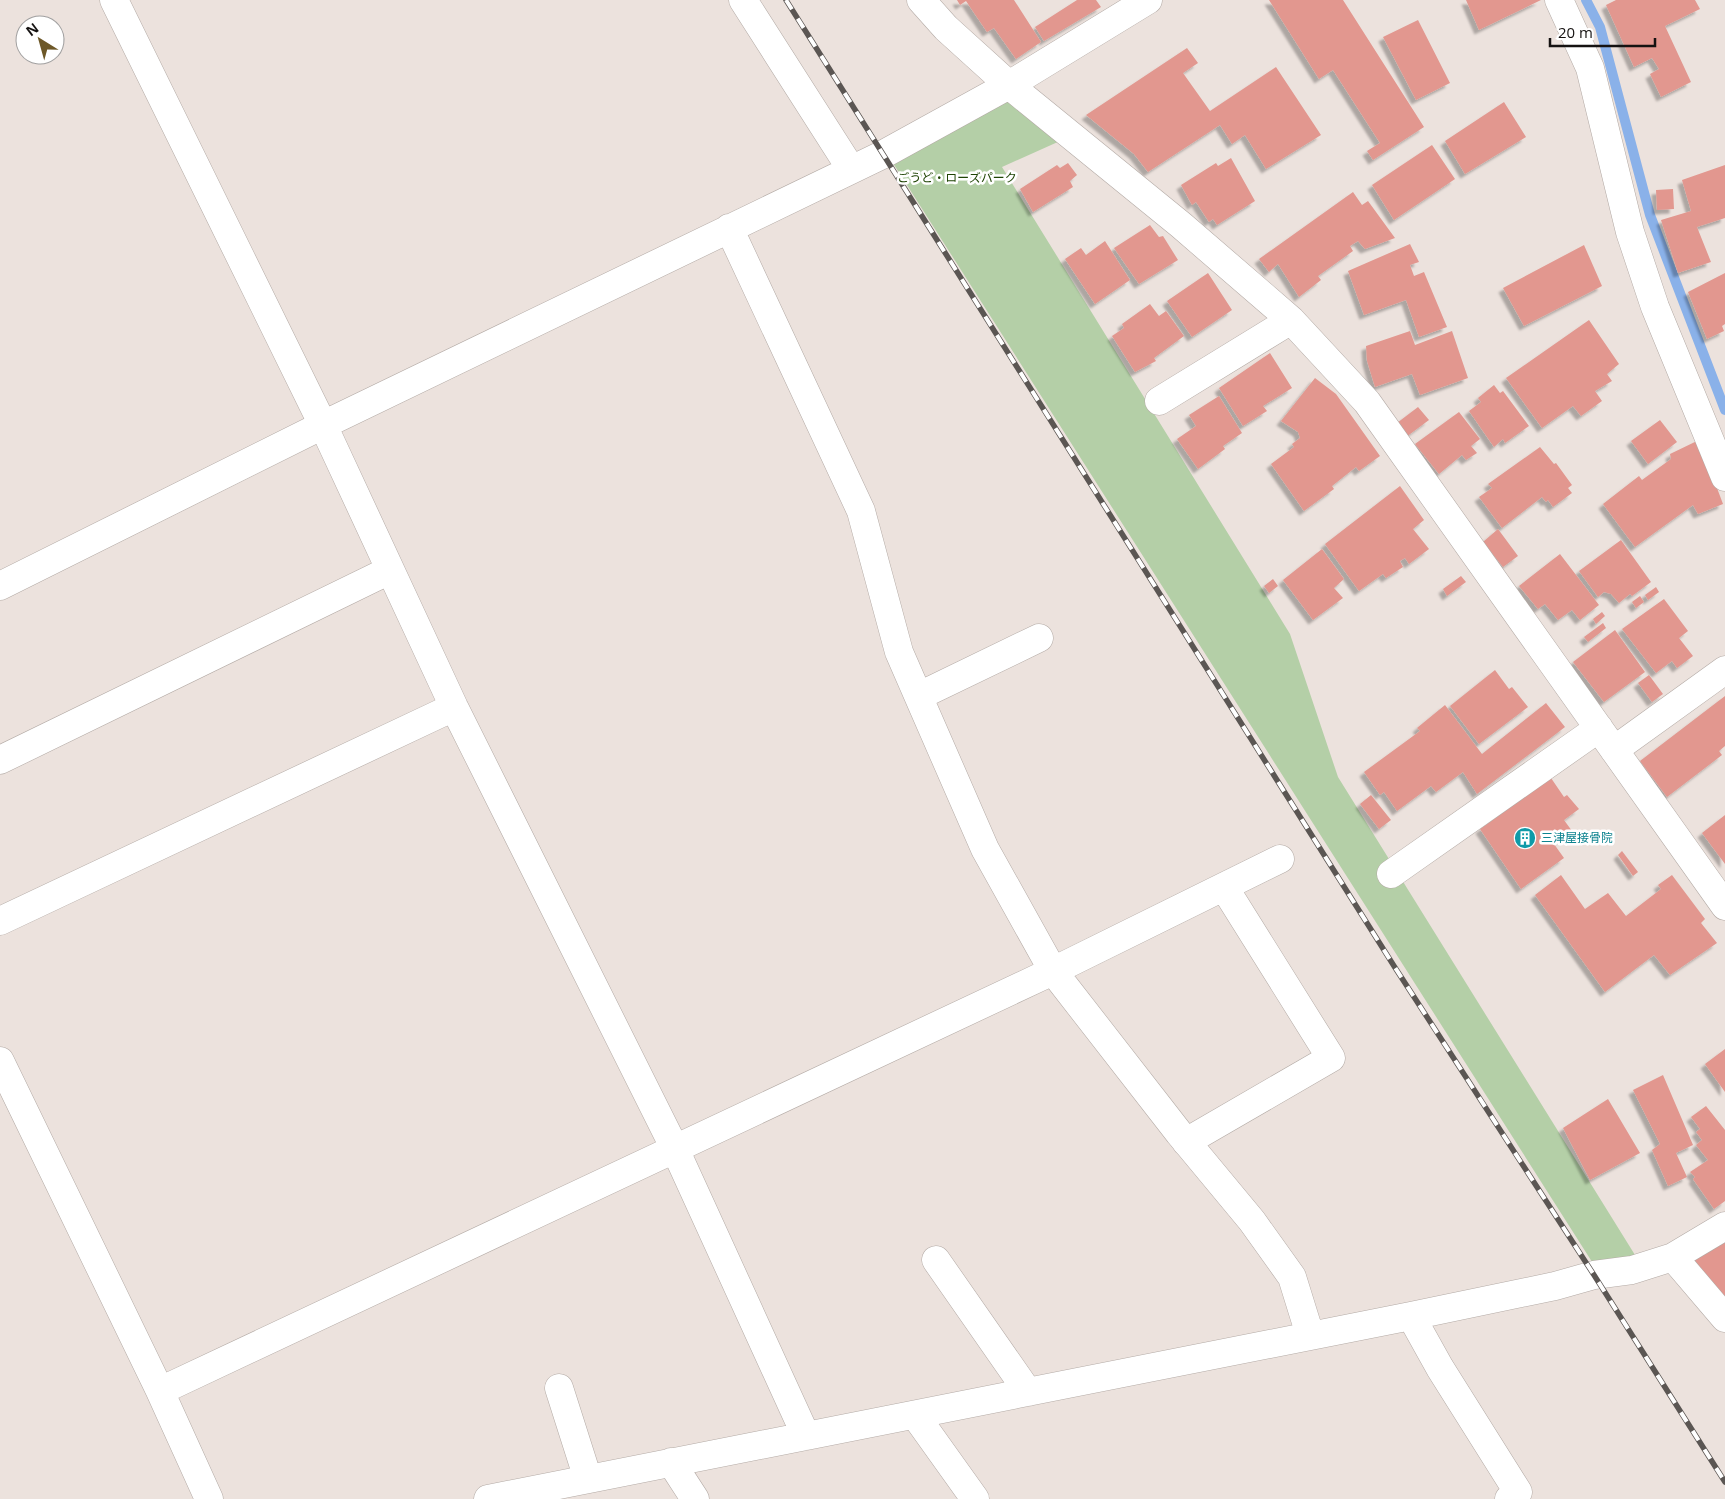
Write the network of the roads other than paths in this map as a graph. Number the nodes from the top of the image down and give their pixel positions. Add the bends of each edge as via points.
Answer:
1 (114, 0) edge
2 (743, 0) edge
3 (921, 0) edge
4 (1148, 0) edge
5 (1560, 0) edge
6 (1009, 84) junction
7 (851, 169) junction
8 (729, 228) junction
9 (1291, 320) junction
10 (1159, 401) dead end
11 (323, 425) junction
12 (1725, 477) edge
13 (390, 570) junction
14 (0, 586) edge
15 (1039, 638) dead end
16 (1725, 670) edge
17 (919, 696) junction
18 (454, 707) junction
19 (1606, 739) junction
20 (0, 760) edge
21 (1280, 859) dead end
22 (1391, 874) dead end
23 (1224, 887) junction
24 (1725, 906) edge
25 (0, 921) edge
26 (1053, 971) junction
27 (0, 1060) edge
28 (1186, 1142) junction
29 (675, 1149) junction
30 (1725, 1226) edge
31 (1673, 1257) junction
32 (936, 1260) dead end
33 (1411, 1316) junction
34 (1725, 1318) edge
35 (1310, 1335) junction
36 (559, 1388) dead end
37 (160, 1391) junction
38 (1028, 1392) junction
39 (915, 1415) junction
40 (806, 1436) junction
41 (671, 1462) junction
42 (588, 1479) junction
43 (209, 1499) edge
44 (488, 1499) edge
45 (695, 1499) edge
46 (975, 1499) edge
47 (1509, 1499) edge

1 - 11 street
2 - 7 street
3 - 6 street via 946,28
4 - 6 street
5 - 12 street via 1590,68 1630,232 1655,307
6 - 7 street
6 - 9 street
7 - 8 street
8 - 11 street
8 - 17 street via 861,512 900,652
9 - 10 street
9 - 19 street via 1367,402
11 - 13 street
11 - 14 street
13 - 18 street
13 - 20 street
15 - 17 street
16 - 19 street
17 - 26 street via 985,849
18 - 25 street
18 - 29 street
19 - 22 street
19 - 24 street
21 - 23 street
23 - 26 street
23 - 28 street via 1332,1058
26 - 28 street
26 - 29 street
27 - 37 street
28 - 35 street via 1252,1221 1292,1277
29 - 37 street
29 - 40 street
30 - 31 street
31 - 33 street via 1632,1270 1594,1275
31 - 34 street
32 - 38 street
33 - 35 street
33 - 47 street via 1518,1492
35 - 38 street
36 - 42 street
37 - 43 street
38 - 39 street
39 - 40 street
39 - 46 street
40 - 41 street
41 - 42 street
41 - 45 street
42 - 44 street

